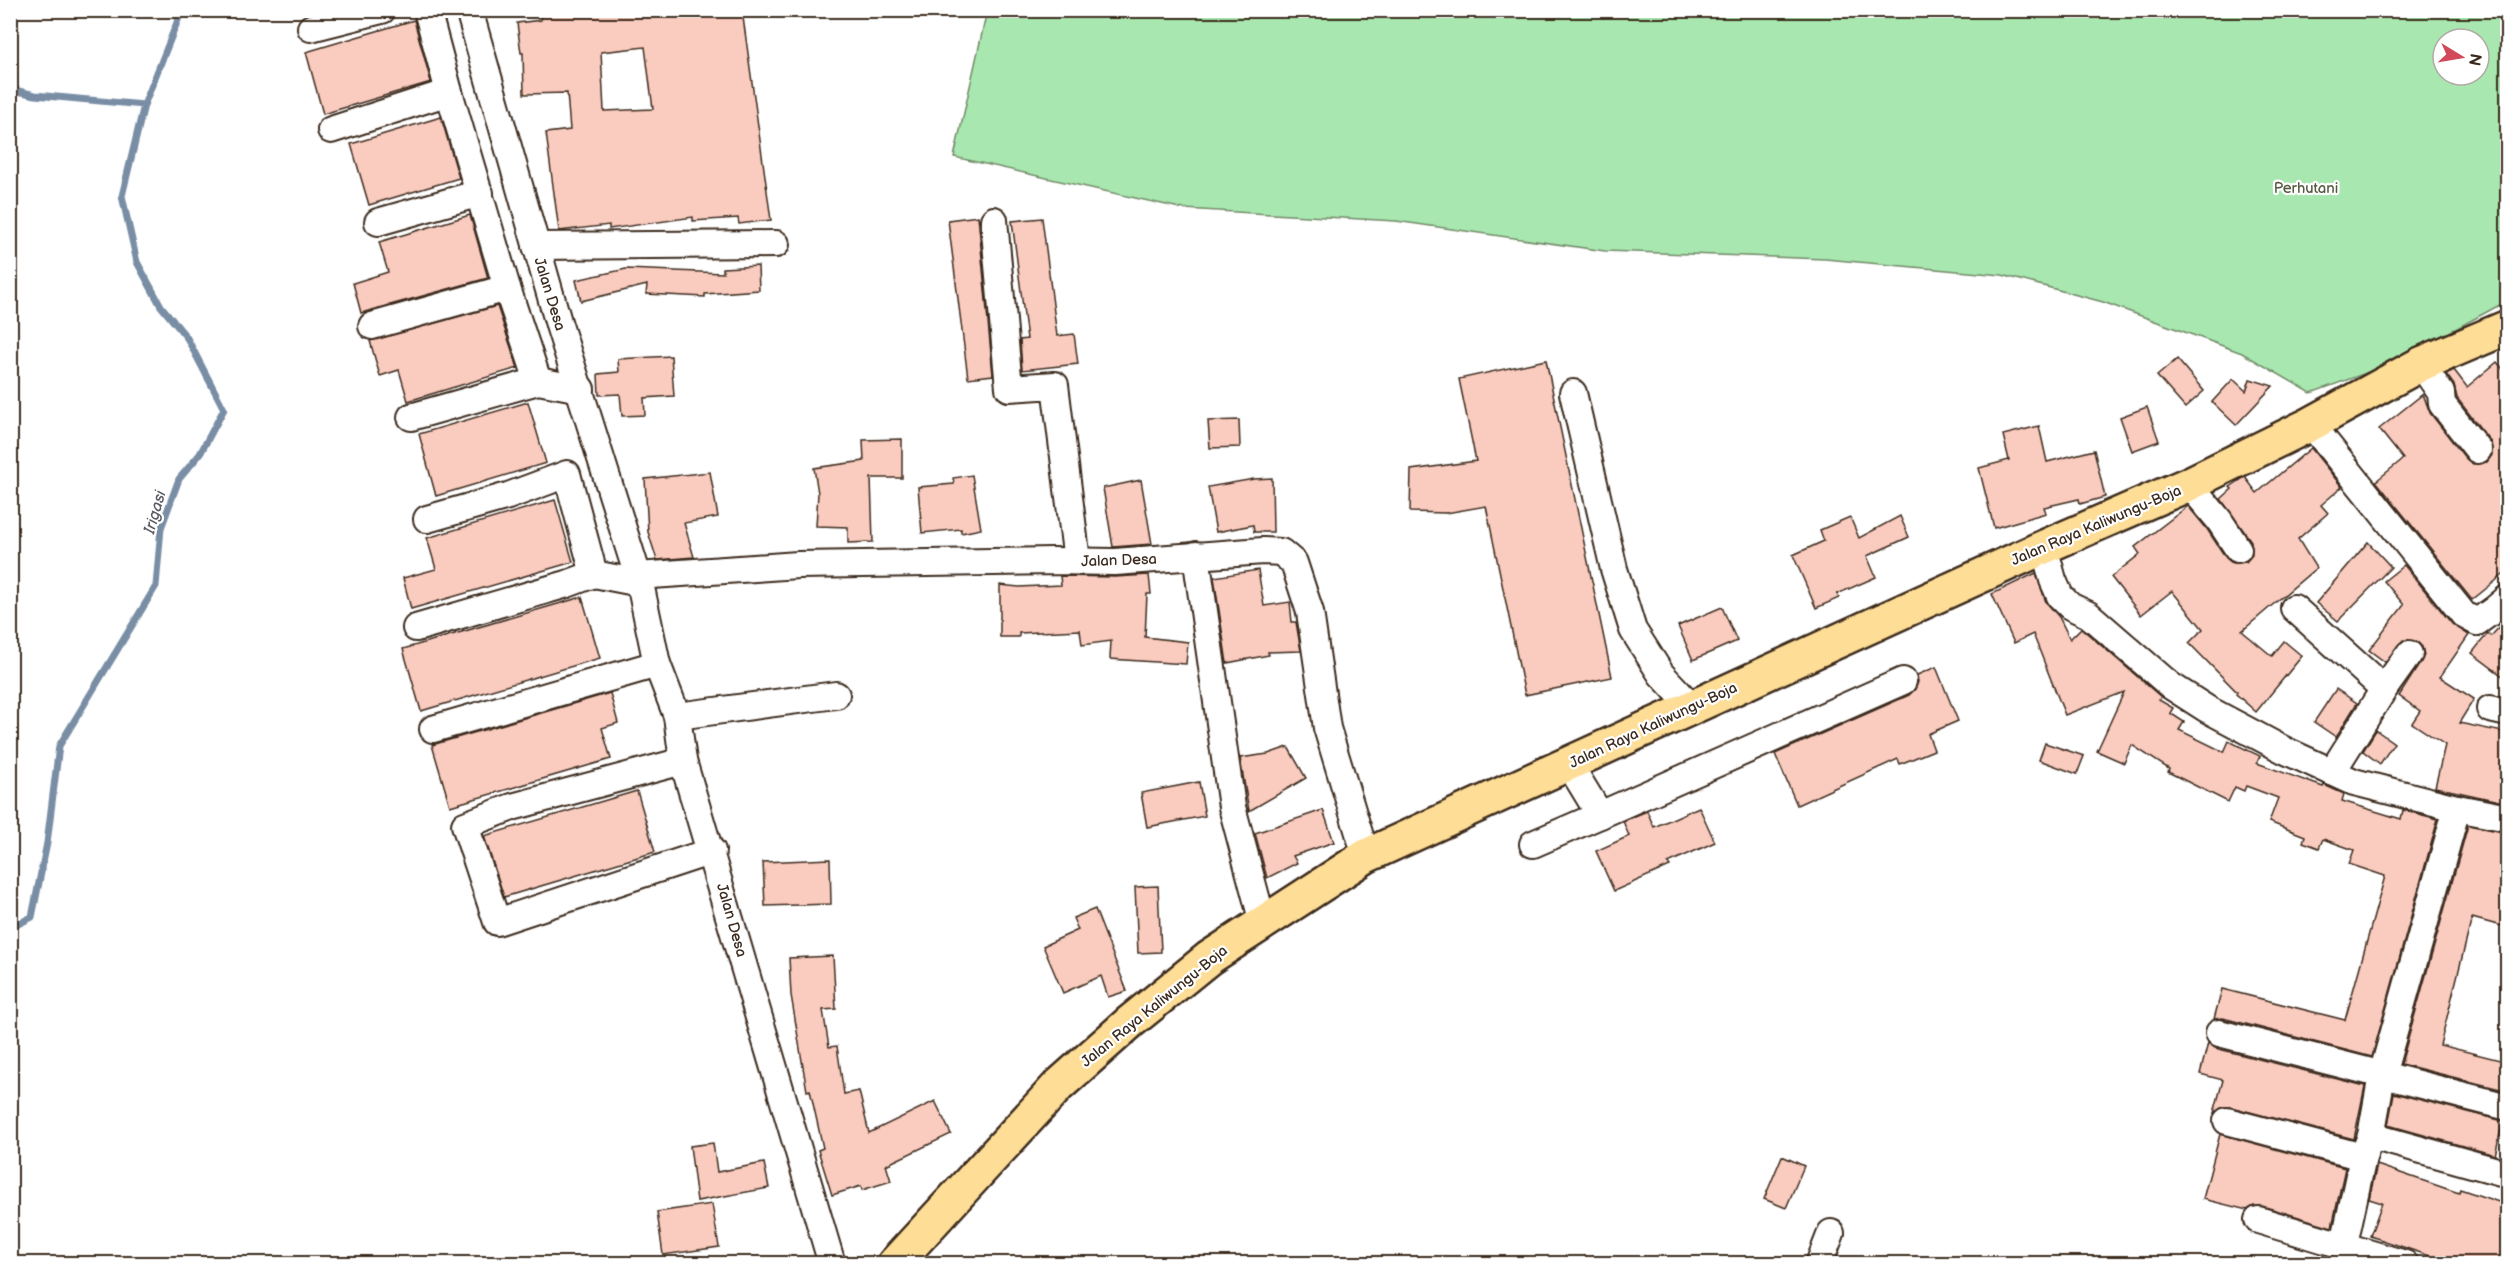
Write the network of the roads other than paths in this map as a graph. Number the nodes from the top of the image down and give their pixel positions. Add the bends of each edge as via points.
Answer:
1 (382, 10) edge
2 (427, 10) edge
3 (469, 10) edge
4 (311, 28) dead end
5 (448, 92) junction
6 (331, 130) dead end
7 (480, 193) junction
8 (994, 220) dead end
9 (378, 222) dead end
10 (776, 244) dead end
11 (536, 246) junction
12 (507, 288) junction
13 (372, 326) dead end
14 (2508, 327) edge
15 (2421, 364) junction
16 (538, 381) junction
17 (581, 389) junction
18 (1573, 393) dead end
19 (411, 417) dead end
20 (2311, 424) junction
21 (2478, 450) dead end
22 (2189, 484) junction
23 (427, 519) dead end
24 (2044, 547) junction
25 (2238, 549) dead end
26 (1196, 555) junction
27 (1077, 561) junction
28 (594, 574) junction
29 (638, 579) junction
30 (2508, 598) edge
31 (2294, 608) dead end
32 (416, 628) dead end
33 (2409, 654) dead end
34 (657, 664) junction
35 (1903, 681) dead end
36 (2384, 689) junction
37 (836, 695) dead end
38 (1692, 707) junction
39 (677, 716) junction
40 (433, 729) dead end
41 (683, 761) junction
42 (1569, 764) junction
43 (2332, 772) junction
44 (2457, 808) junction
45 (1600, 815) junction
46 (2508, 818) edge
47 (1533, 844) dead end
48 (712, 852) junction
49 (1366, 856) junction
50 (1263, 923) junction
51 (2219, 1032) dead end
52 (2382, 1075) junction
53 (2508, 1107) edge
54 (2227, 1121) dead end
55 (2367, 1146) junction
56 (2508, 1174) edge
57 (2258, 1220) dead end
58 (1831, 1233) dead end
59 (2344, 1244) junction
60 (832, 1263) edge
61 (894, 1263) edge
62 (1819, 1263) edge
63 (2405, 1263) edge

1 - 4 street
2 - 5 street
3 - 11 street, Jalan Desa
5 - 6 street
5 - 7 street
7 - 9 street
7 - 12 street
8 - 27 street via 1009,388 1055,384
10 - 11 street
11 - 17 street, Jalan Desa
12 - 13 street
12 - 16 street
14 - 15 main road, Jalan Raya Kaliwungu-Boja
15 - 20 main road, Jalan Raya Kaliwungu-Boja
15 - 21 street via 2441,393 2442,404
16 - 17 street
16 - 19 street
17 - 29 street, Jalan Desa
18 - 38 street via 1614,568 1633,630 1661,674
20 - 22 main road, Jalan Raya Kaliwungu-Boja
20 - 30 street via 2464,615 2477,622
22 - 24 main road, Jalan Raya Kaliwungu-Boja
22 - 25 street
23 - 28 street via 567,474
24 - 38 main road, Jalan Raya Kaliwungu-Boja
24 - 43 street via 2060,596 2089,615 2171,686 2207,709
26 - 27 street, Jalan Desa
26 - 49 street, Jalan Desa via 1263,550 1281,552 1294,563 1310,612 1327,728
26 - 50 street via 1232,807
27 - 29 street, Jalan Desa via 798,565
28 - 29 street
28 - 32 street
29 - 34 street, Jalan Desa
31 - 36 street
33 - 36 street
34 - 39 street, Jalan Desa
34 - 40 street
35 - 45 street
36 - 43 street
37 - 39 street
38 - 42 main road, Jalan Raya Kaliwungu-Boja
39 - 41 street, Jalan Desa
41 - 48 street, Jalan Desa
41 - 48 street via 512,807 465,825 497,922
42 - 45 street
42 - 49 main road, Jalan Raya Kaliwungu-Boja
43 - 44 street via 2354,782
44 - 46 street
44 - 52 street
45 - 47 street
48 - 60 street, Jalan Desa
49 - 50 main road, Jalan Raya Kaliwungu-Boja
50 - 61 main road, Jalan Raya Kaliwungu-Boja via 1209,958 1058,1086
51 - 52 street
52 - 53 street
52 - 55 street
54 - 55 street
55 - 56 street
55 - 59 street
57 - 59 street
58 - 62 street
59 - 63 street

